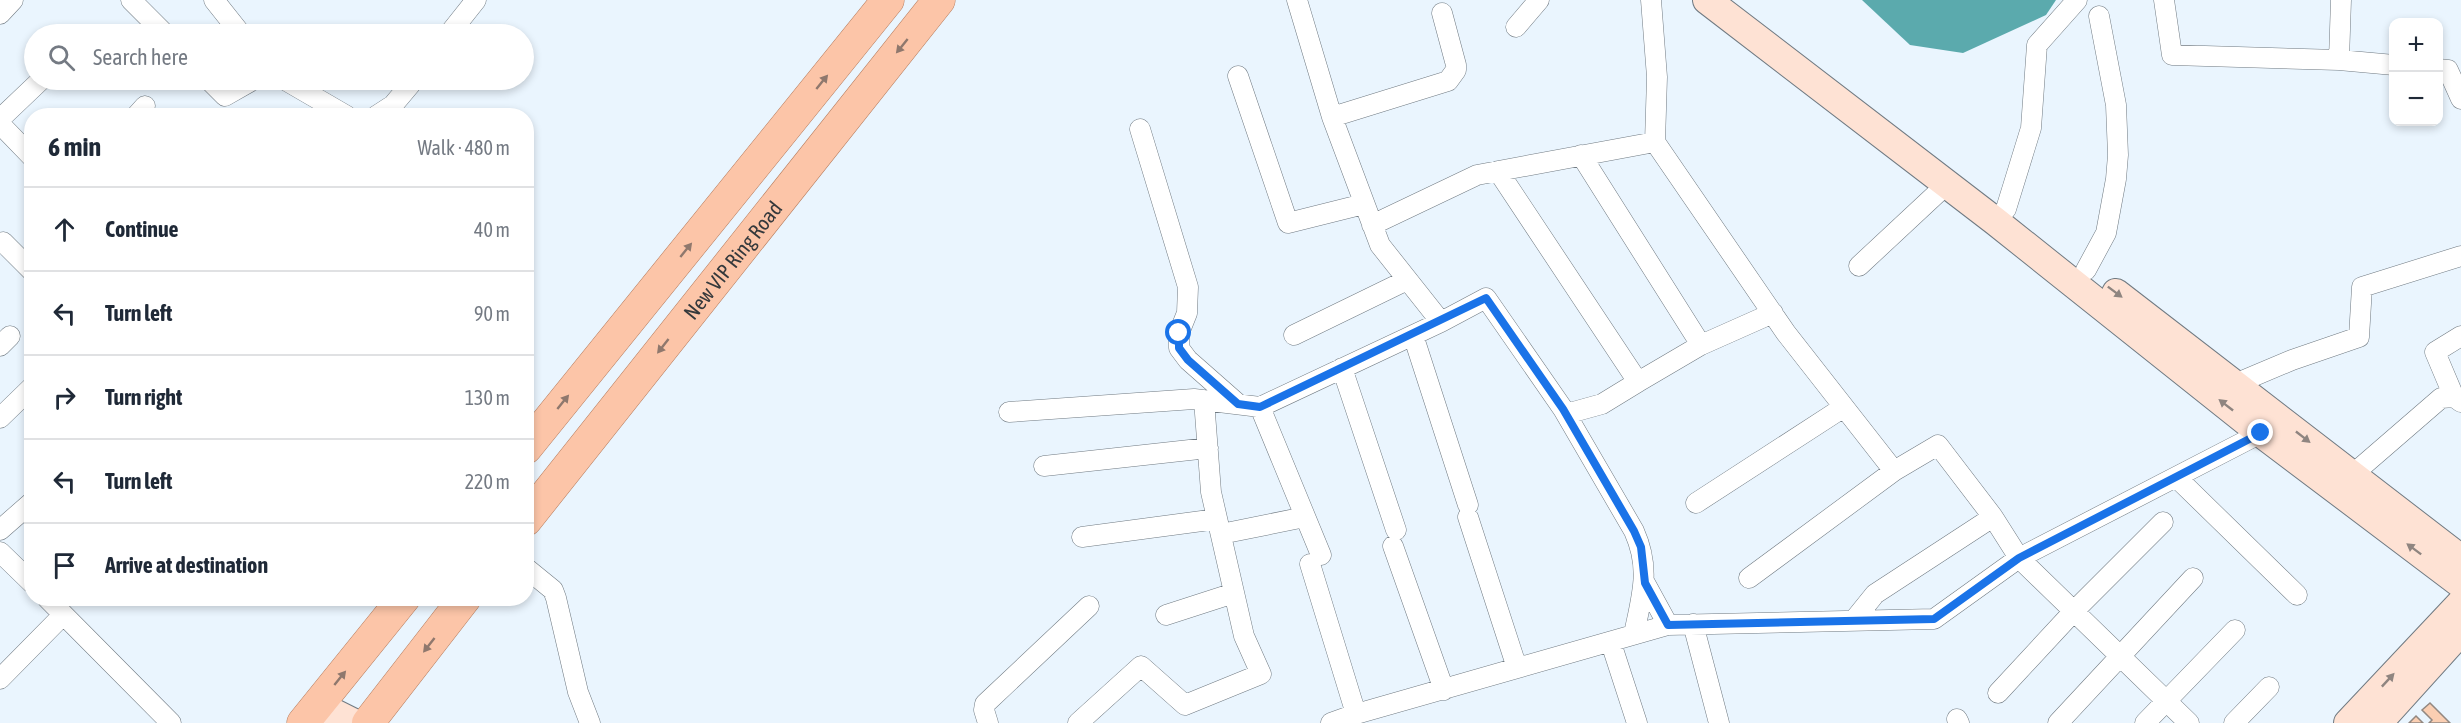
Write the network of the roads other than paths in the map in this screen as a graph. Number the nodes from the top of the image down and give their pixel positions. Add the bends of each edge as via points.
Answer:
1 (13, 0) edge
2 (131, 0) edge
3 (214, 0) edge
4 (476, 0) edge
5 (888, 0) edge
6 (939, 0) edge
7 (1297, 0) edge
8 (1539, 0) edge
9 (1652, 0) edge
10 (1707, 0) edge
11 (1736, 0) edge
12 (2077, 0) edge
13 (2164, 0) edge
14 (2341, 0) edge
15 (1442, 13) dead end
16 (0, 14) edge
17 (2099, 16) dead end
18 (155, 24) edge
19 (233, 24) edge
20 (457, 24) edge
21 (1516, 27) dead end
22 (2339, 60) junction
23 (2389, 65) edge
24 (2449, 68) edge
25 (1238, 75) dead end
26 (34, 90) edge
27 (219, 90) edge
28 (236, 90) edge
29 (302, 90) edge
30 (406, 90) edge
31 (2461, 99) edge
32 (333, 108) edge
33 (388, 108) edge
34 (799, 111) junction
35 (1332, 117) junction
36 (1140, 129) dead end
37 (3, 131) edge
38 (830, 135) junction
39 (1654, 142) junction
40 (24, 150) edge
41 (1581, 155) junction
42 (1498, 171) junction
43 (1947, 184) junction
44 (1364, 204) junction
45 (2001, 215) junction
46 (1372, 225) junction
47 (0, 243) edge
48 (2461, 256) edge
49 (24, 263) edge
50 (1859, 266) dead end
51 (2086, 270) junction
52 (1407, 280) junction
53 (1773, 313) junction
54 (1441, 322) junction
55 (1294, 334) dead end
56 (1413, 334) junction
57 (2461, 336) edge
58 (1701, 345) junction
59 (1342, 368) junction
60 (1638, 382) junction
61 (2235, 384) junction
62 (24, 395) edge
63 (2458, 399) edge
64 (1204, 400) junction
65 (1238, 404) junction
66 (1602, 404) junction
67 (1260, 407) junction
68 (1844, 407) junction
69 (1009, 412) dead end
70 (1566, 414) junction
71 (0, 418) edge
72 (2261, 433) junction
73 (534, 438) edge
74 (1579, 440) junction
75 (1208, 448) junction
76 (1044, 466) dead end
77 (1894, 471) junction
78 (2352, 475) junction
79 (2176, 477) junction
80 (1696, 503) dead end
81 (24, 509) edge
82 (534, 510) edge
83 (1305, 517) junction
84 (1993, 517) junction
85 (2163, 522) dead end
86 (1219, 526) junction
87 (0, 530) edge
88 (1082, 537) dead end
89 (0, 552) edge
90 (2019, 558) junction
91 (2461, 559) edge
92 (534, 574) edge
93 (24, 575) edge
94 (1749, 578) dead end
95 (2193, 578) dead end
96 (1645, 583) junction
97 (2461, 584) edge
98 (1234, 592) junction
99 (2297, 595) dead end
100 (2461, 603) edge
101 (55, 606) edge
102 (398, 606) edge
103 (459, 606) edge
104 (1089, 606) dead end
105 (2074, 611) junction
106 (63, 615) junction
107 (1166, 615) dead end
108 (1854, 620) junction
109 (1694, 624) junction
110 (1668, 625) junction
111 (2235, 630) dead end
112 (2461, 631) edge
113 (1634, 634) junction
114 (1611, 643) junction
115 (2121, 656) junction
116 (1516, 668) junction
117 (0, 679) edge
118 (2269, 687) dead end
119 (1444, 690) junction
120 (1998, 693) dead end
121 (2166, 700) junction
122 (311, 714) edge
123 (1356, 714) junction
124 (171, 723) edge
125 (354, 723) edge
126 (368, 723) edge
127 (590, 723) edge
128 (988, 723) edge
129 (1078, 723) edge
130 (1331, 723) edge
131 (1637, 723) edge
132 (1719, 723) edge
133 (2058, 723) edge
134 (2145, 723) edge
135 (2189, 723) edge
136 (2235, 723) edge
137 (2348, 723) edge
138 (2378, 723) edge

1 - 16 street
2 - 18 street
3 - 19 street
4 - 20 street
34 -> 5 main road, New VIP Ring Road
6 -> 38 main road, New VIP Ring Road
7 - 35 street
8 - 21 street
9 - 39 street via 1657,77
10 - 43 street
11 - 45 street
12 - 45 street via 2037,45 2031,128
13 - 22 street via 2172,55
14 - 22 street
15 - 35 street via 1456,64 1448,81
17 - 51 street via 2116,105 2118,155 2106,233
22 - 23 street
24 - 31 street
25 - 44 street via 1288,223
26 - 37 street
27 - 28 street via 225,96
29 - 32 street
30 - 33 street
34 - 38 main road
73 -> 34 main road, New VIP Ring Road
35 - 44 street
36 - 65 street via 1188,287 1179,348
37 - 40 street
38 -> 82 main road, New VIP Ring Road
39 - 41 street
39 - 53 street
41 - 42 street
41 - 58 street
42 - 46 street via 1477,175
42 - 60 street
43 - 45 street
43 - 50 street
44 - 46 street
45 - 51 street
72 -> 45 street
46 - 52 street via 1380,244
47 - 49 street
48 - 61 street via 2362,287 2359,337
51 -> 61 street
52 - 54 street
52 - 55 street
53 - 58 street
53 - 68 street
54 - 56 street
54 - 70 street via 1486,298
56 - 59 street
56 - 116 street
57 - 63 street via 2435,352
58 - 60 street
59 - 67 street
59 - 119 street
60 - 66 street
61 -> 78 street
62 - 71 street
63 - 78 street via 2441,399
64 - 65 street
64 - 69 street
64 - 75 street
65 - 67 street
66 - 70 street
66 - 74 street
67 - 83 street
68 - 77 street
68 - 80 street
70 - 74 street
72 - 79 street
97 -> 72 street
74 - 96 street via 1634,531 1641,547
75 - 76 street
75 - 86 street via 1211,492
77 - 84 street via 1938,445
77 - 94 street
78 - 91 street
79 - 90 street
79 - 99 street
81 - 87 street
83 - 86 street
83 - 123 street
84 - 90 street
84 - 108 street via 1875,594
85 - 105 street
86 - 88 street
86 - 98 street
89 - 93 street
90 - 105 street
90 - 108 street via 1934,619
92 - 127 street via 553,590 578,692
95 - 115 street
96 - 110 street
96 - 113 street
98 - 107 street
98 - 129 street via 1244,636 1260,674 1185,705 1141,666
137 -> 100 street
101 - 106 street
122 -> 102 main road
103 -> 126 main road
104 - 128 street via 985,704
105 - 115 street
105 - 120 street
106 - 117 street
106 - 124 street
108 - 109 street
109 - 110 street
109 - 132 street
110 - 113 street
111 - 121 street
112 - 138 street
113 - 114 street
114 - 116 street
114 - 131 street
115 - 121 street
115 - 133 street
116 - 119 street
118 - 136 street
119 - 123 street
121 - 134 street
121 - 135 street
122 - 125 street
123 - 130 street

